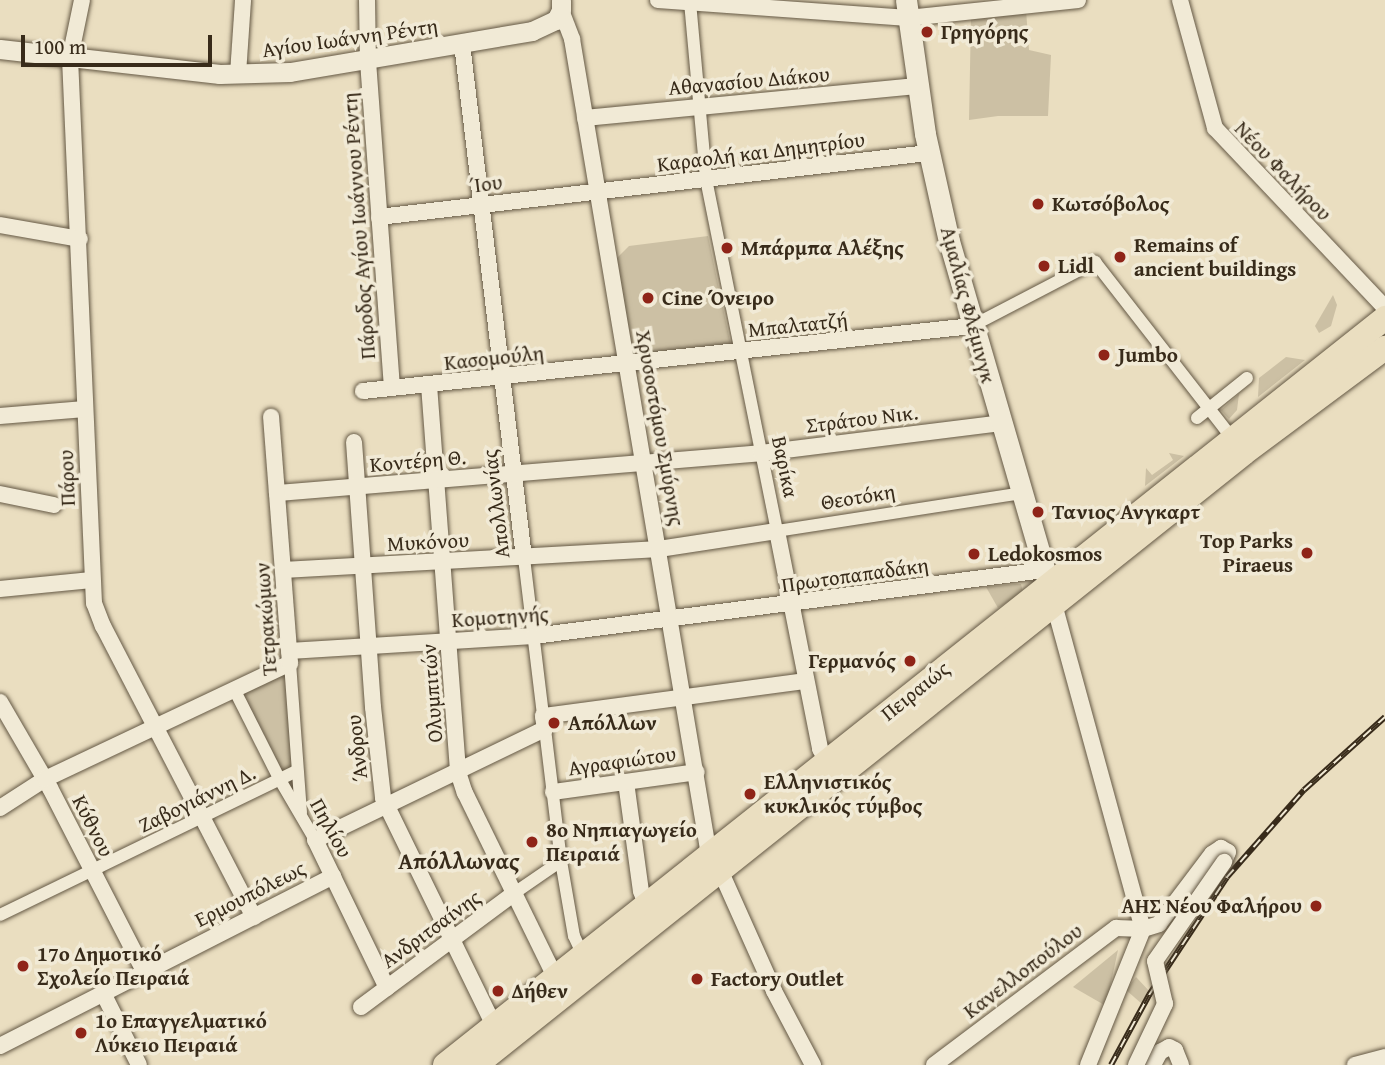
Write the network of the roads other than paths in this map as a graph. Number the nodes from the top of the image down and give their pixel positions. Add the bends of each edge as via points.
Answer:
1 (82, 0) edge
2 (243, 0) edge
3 (367, 0) edge
4 (658, 0) edge
5 (1078, 0) edge
6 (1180, 0) edge
7 (690, 1) edge
8 (561, 5) edge
9 (907, 9) edge
10 (463, 44) junction
11 (0, 49) edge
12 (70, 58) junction
13 (368, 61) junction
14 (238, 74) junction
15 (916, 86) junction
16 (697, 106) junction
17 (585, 118) junction
18 (928, 153) junction
19 (706, 179) junction
20 (598, 192) junction
21 (480, 206) junction
22 (379, 218) junction
23 (0, 225) edge
24 (80, 239) junction
25 (1385, 308) edge
26 (1385, 318) edge
27 (972, 326) junction
28 (1385, 348) edge
29 (740, 352) junction
30 (628, 365) junction
31 (502, 378) junction
32 (1247, 378) dead end
33 (429, 385) junction
34 (392, 388) junction
35 (363, 391) dead end
36 (85, 409) junction
37 (1209, 409) junction
38 (0, 416) edge
39 (271, 417) dead end
40 (1197, 418) dead end
41 (1001, 423) junction
42 (1233, 439) junction
43 (354, 442) dead end
44 (761, 453) junction
45 (645, 464) junction
46 (514, 474) junction
47 (438, 481) junction
48 (358, 487) junction
49 (1022, 493) junction
50 (0, 494) edge
51 (277, 494) junction
52 (54, 505) dead end
53 (777, 531) junction
54 (659, 549) junction
55 (524, 558) junction
56 (444, 562) junction
57 (364, 566) junction
58 (283, 570) junction
59 (92, 580) junction
60 (1049, 586) junction
61 (0, 589) edge
62 (791, 605) junction
63 (671, 621) junction
64 (534, 636) junction
65 (449, 642) junction
66 (369, 646) junction
67 (289, 657) junction
68 (806, 681) junction
69 (235, 691) junction
70 (684, 699) junction
71 (0, 702) edge
72 (544, 723) junction
73 (157, 728) junction
74 (827, 761) junction
75 (297, 771) junction
76 (458, 772) junction
77 (697, 772) junction
78 (45, 779) junction
79 (280, 780) junction
80 (626, 782) junction
81 (552, 792) junction
82 (386, 805) junction
83 (0, 808) edge
84 (302, 817) junction
85 (204, 818) junction
86 (315, 840) junction
87 (561, 860) junction
88 (714, 862) junction
89 (92, 871) junction
90 (333, 876) junction
91 (513, 894) junction
92 (646, 905) junction
93 (0, 915) edge
94 (254, 917) junction
95 (1143, 929) junction
96 (452, 939) junction
97 (583, 955) junction
98 (144, 971) junction
99 (555, 977) junction
100 (387, 988) junction
101 (103, 993) junction
102 (361, 1007) dead end
103 (494, 1026) junction
104 (0, 1046) edge
105 (1385, 1057) edge
106 (139, 1065) edge
107 (445, 1065) edge
108 (476, 1065) edge
109 (813, 1065) edge
110 (934, 1065) edge
111 (1088, 1065) edge
112 (1136, 1065) edge
113 (1153, 1065) edge
114 (1181, 1065) edge
115 (1359, 1065) edge

1 - 12 street, Πάρου
2 - 14 street
3 - 13 street, Πάροδος Αγίου Ιωάννου Ρέντη
4 - 7 street
5 - 9 street
6 - 25 street, Νέου Φαλήρου via 1215,128
7 - 9 street
7 - 16 street, Βαρίκα
8 - 10 street, Αγίου Ιωάννη Ρέντη via 556,20 532,31
8 - 17 street, Χρυσοστόμου Σμύρνης via 572,39
9 - 15 main road, Αμαλίας Φλέμινγκ
10 - 13 street, Αγίου Ιωάννη Ρέντη
10 - 21 street, Απολλωνίας
11 - 12 street, Αγίου Ιωάννη Ρέντη
12 - 14 street, Αγίου Ιωάννη Ρέντη
12 - 24 street, Πάρου
13 - 14 street, Αγίου Ιωάννη Ρέντη
13 - 22 street, Πάροδος Αγίου Ιωάννου Ρέντη
15 - 16 street, Αθανασίου Διάκου
15 - 18 main road, Αμαλίας Φλέμινγκ
16 - 17 street, Αθανασίου Διάκου
16 - 19 street, Βαρίκα
17 - 20 street, Χρυσοστόμου Σμύρνης
18 - 19 street, Καραολή και Δημητρίου
18 - 27 main road, Αμαλίας Φλέμινγκ
19 - 20 street, Καραολή και Δημητρίου
19 - 29 street, Βαρίκα
20 - 21 street, Ίου
20 - 30 street, Χρυσοστόμου Σμύρνης
21 - 22 street, Ίου
21 - 31 street, Απολλωνίας
22 - 34 street, Πάροδος Αγίου Ιωάννου Ρέντη
23 - 24 street
24 - 36 street, Πάρου
26 - 42 main road, Πειραιώς
27 - 29 street, Μπαλτατζή
27 - 37 street via 1095,262
27 - 41 main road, Αμαλίας Φλέμινγκ
28 - 60 main road, Πειραιώς via 1244,453
29 - 30 street, Μπαλτατζή
29 - 44 street, Βαρίκα
30 - 31 street, Κασομούλη
30 - 45 street, Χρυσοστόμου Σμύρνης
31 - 33 street, Κασομούλη
31 - 46 street, Απολλωνίας
32 - 37 street
33 - 34 street, Κασομούλη
33 - 47 street, Ολυμπιτών
34 - 35 street, Κασομούλη
36 - 38 street
36 - 59 street, Πάρου
37 - 40 street
37 - 42 street
39 - 51 street, Τετρακώμων
41 - 44 street, Στράτου Νικ.
41 - 49 main road, Αμαλίας Φλέμινγκ
42 - 60 main road, Πειραιώς
43 - 48 street, Άνδρου
44 - 45 street, Στράτου Νικ.
44 - 53 street, Βαρίκα
45 - 46 street, Κοντέρη Θ.
45 - 54 street, Χρυσοστόμου Σμύρνης
46 - 47 street, Κοντέρη Θ.
46 - 55 street, Απολλωνίας
47 - 48 street, Κοντέρη Θ.
47 - 56 street, Ολυμπιτών
48 - 51 street, Κοντέρη Θ.
48 - 57 street, Άνδρου
49 - 53 street, Θεοτόκη
49 - 60 main road, Αμαλίας Φλέμινγκ
50 - 52 street
51 - 58 street, Τετρακώμων
53 - 54 street, Θεοτόκη
53 - 62 street, Βαρίκα
54 - 55 street, Μυκόνου
54 - 63 street, Χρυσοστόμου Σμύρνης
55 - 56 street, Μυκόνου
55 - 64 street, Απολλωνίας
56 - 57 street, Μυκόνου
56 - 65 street, Ολυμπιτών
57 - 58 street, Μυκόνου
57 - 66 street, Άνδρου
58 - 67 street, Τετρακώμων
59 - 61 street
59 - 73 street, Πάρου via 98,615
60 - 62 street, Πρωτοπαπαδάκη
60 - 74 main road, Πειραιώς
60 - 88 main road, Πειραιώς
60 - 95 street
62 - 63 street, Πρωτοπαπαδάκη
62 - 68 street, Βαρίκα
63 - 64 street, Κομοτηνής
63 - 70 street, Χρυσοστόμου Σμύρνης
64 - 65 street, Κομοτηνής
64 - 72 street, Απολλωνίας
65 - 66 street, Κομοτηνής
65 - 76 street, Ολυμπιτών
66 - 67 street, Κομοτηνής
66 - 82 street, Άνδρου
67 - 69 street, Κομοτηνής
67 - 75 street, Τετρακώμων
68 - 70 street, Ερμουπόλεως
68 - 74 street, Βαρίκα via 820,749
69 - 73 street, Κομοτηνής
69 - 79 street, Πηλίου
70 - 72 street, Ερμουπόλεως
70 - 77 street, Χρυσοστόμου Σμύρνης
71 - 78 street, Κύθνου
72 - 76 street, Ερμουπόλεως
72 - 81 street, Απολλωνίας
73 - 78 street, Κομοτηνής
73 - 85 street, Πάρου
74 - 88 main road, Πειραιώς
75 - 79 street, Ζαβογιάννη Δ.
75 - 84 street, Τετρακώμων
76 - 82 street, Ερμουπόλεως
76 - 91 street, Ολυμπιτών
77 - 80 street, Αγραφιώτου
77 - 88 street, Χρυσοστόμου Σμύρνης
78 - 83 street, Κομοτηνής
78 - 89 street, Κύθνου
79 - 84 street, Πηλίου
79 - 85 street, Ζαβογιάννη Δ.
80 - 81 street, Αγραφιώτου
80 - 92 street
81 - 87 street, Απολλωνίας
82 - 86 street, Ερμουπόλεως
82 - 96 street, Άνδρου
84 - 86 street, Πηλίου
85 - 89 street, Ζαβογιάννη Δ.
85 - 94 street, Πάρου
86 - 90 street, Πηλίου
87 - 91 street, Ανδριτσαίνης
87 - 97 street, Απολλωνίας via 574,936
88 - 92 main road, Πειραιώς
88 - 108 main road, Πειραιώς
88 - 109 street, Χρυσοστόμου Σμύρνης
89 - 93 street, Ζαβογιάννη Δ.
89 - 98 street, Κύθνου
90 - 94 street, Ερμουπόλεως
90 - 100 street, Πηλίου
91 - 96 street, Ανδριτσαίνης
91 - 99 street, Ολυμπιτών
92 - 97 main road, Πειραιώς
94 - 98 street, Ερμουπόλεως
95 - 110 street, Κανελλοπούλου via 1116,928
95 - 111 street
95 - 112 street, bridge via 1158,924 1212,854 1227,849 1227,858 1155,961 1165,1004
96 - 100 street, Ανδριτσαίνης
96 - 103 street, Άνδρου
97 - 99 main road, Πειραιώς
98 - 101 street, Ερμουπόλεως
99 - 103 main road, Πειραιώς
100 - 102 street, Ανδριτσαίνης
101 - 104 street, Ερμουπόλεως
101 - 106 street
103 - 107 main road, Πειραιώς
105 - 115 street
113 - 114 street via 1169,1047

